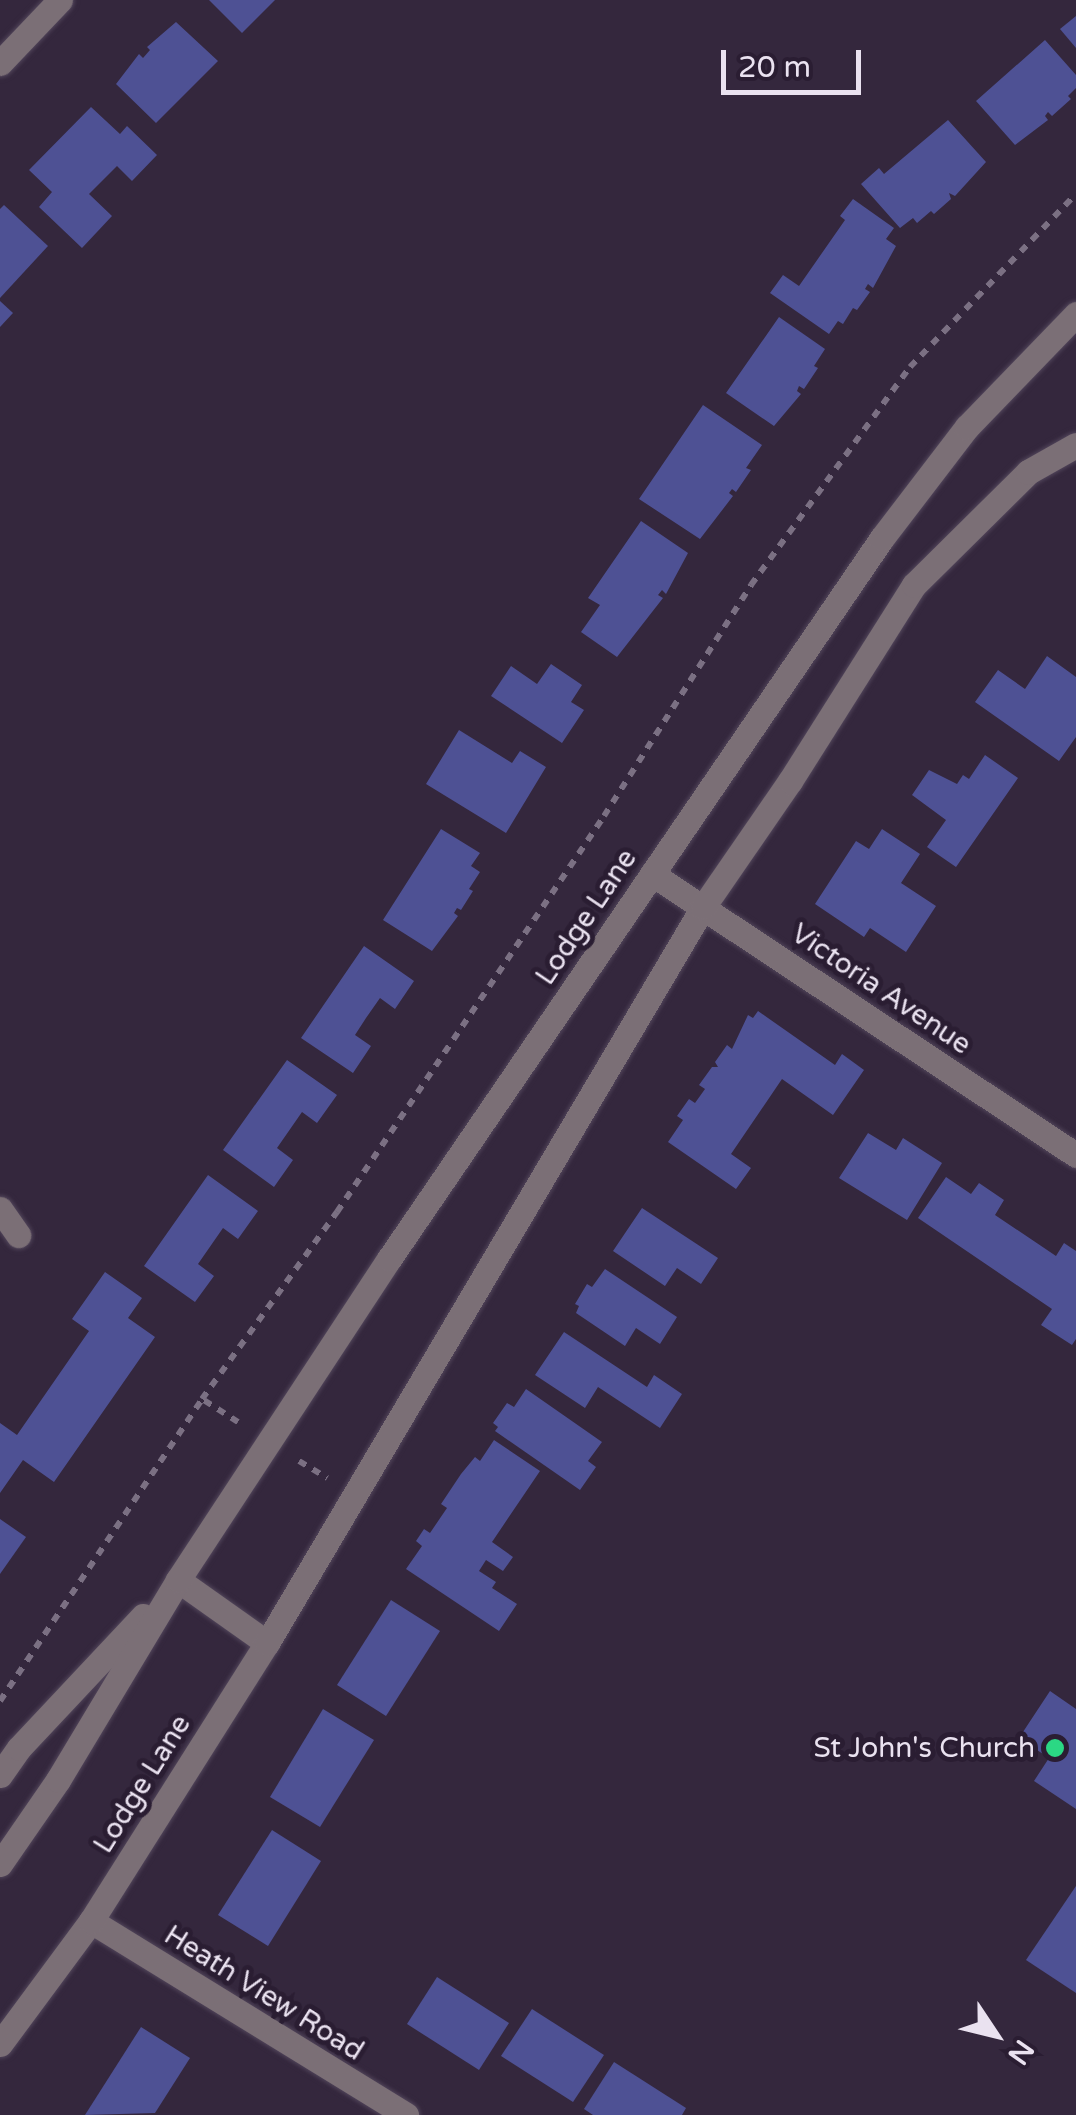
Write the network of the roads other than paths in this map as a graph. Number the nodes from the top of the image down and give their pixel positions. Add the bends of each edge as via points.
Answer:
1 (60, 0) edge
2 (0, 63) edge
3 (1076, 314) edge
4 (1076, 445) edge
5 (652, 874) junction
6 (703, 907) junction
7 (1076, 1154) edge
8 (0, 1209) edge
9 (18, 1235) dead end
10 (178, 1580) junction
11 (267, 1643) junction
12 (0, 1775) edge
13 (0, 1864) edge
14 (90, 1921) junction
15 (0, 2044) edge
16 (406, 2115) edge

1 - 2 street
3 - 5 street, Lodge Lane via 967,427 882,538
4 - 6 street, Lodge Lane via 1028,472 914,586
5 - 6 street, Victoria Avenue
5 - 10 street, Lodge Lane
6 - 7 street, Victoria Avenue
6 - 11 street, Lodge Lane
8 - 9 street
10 - 11 street
10 - 12 street, Lodge Lane
10 - 13 street, Lodge Lane
11 - 14 street, Lodge Lane
14 - 15 street, Lodge Lane
14 - 16 street, Heath View Road

